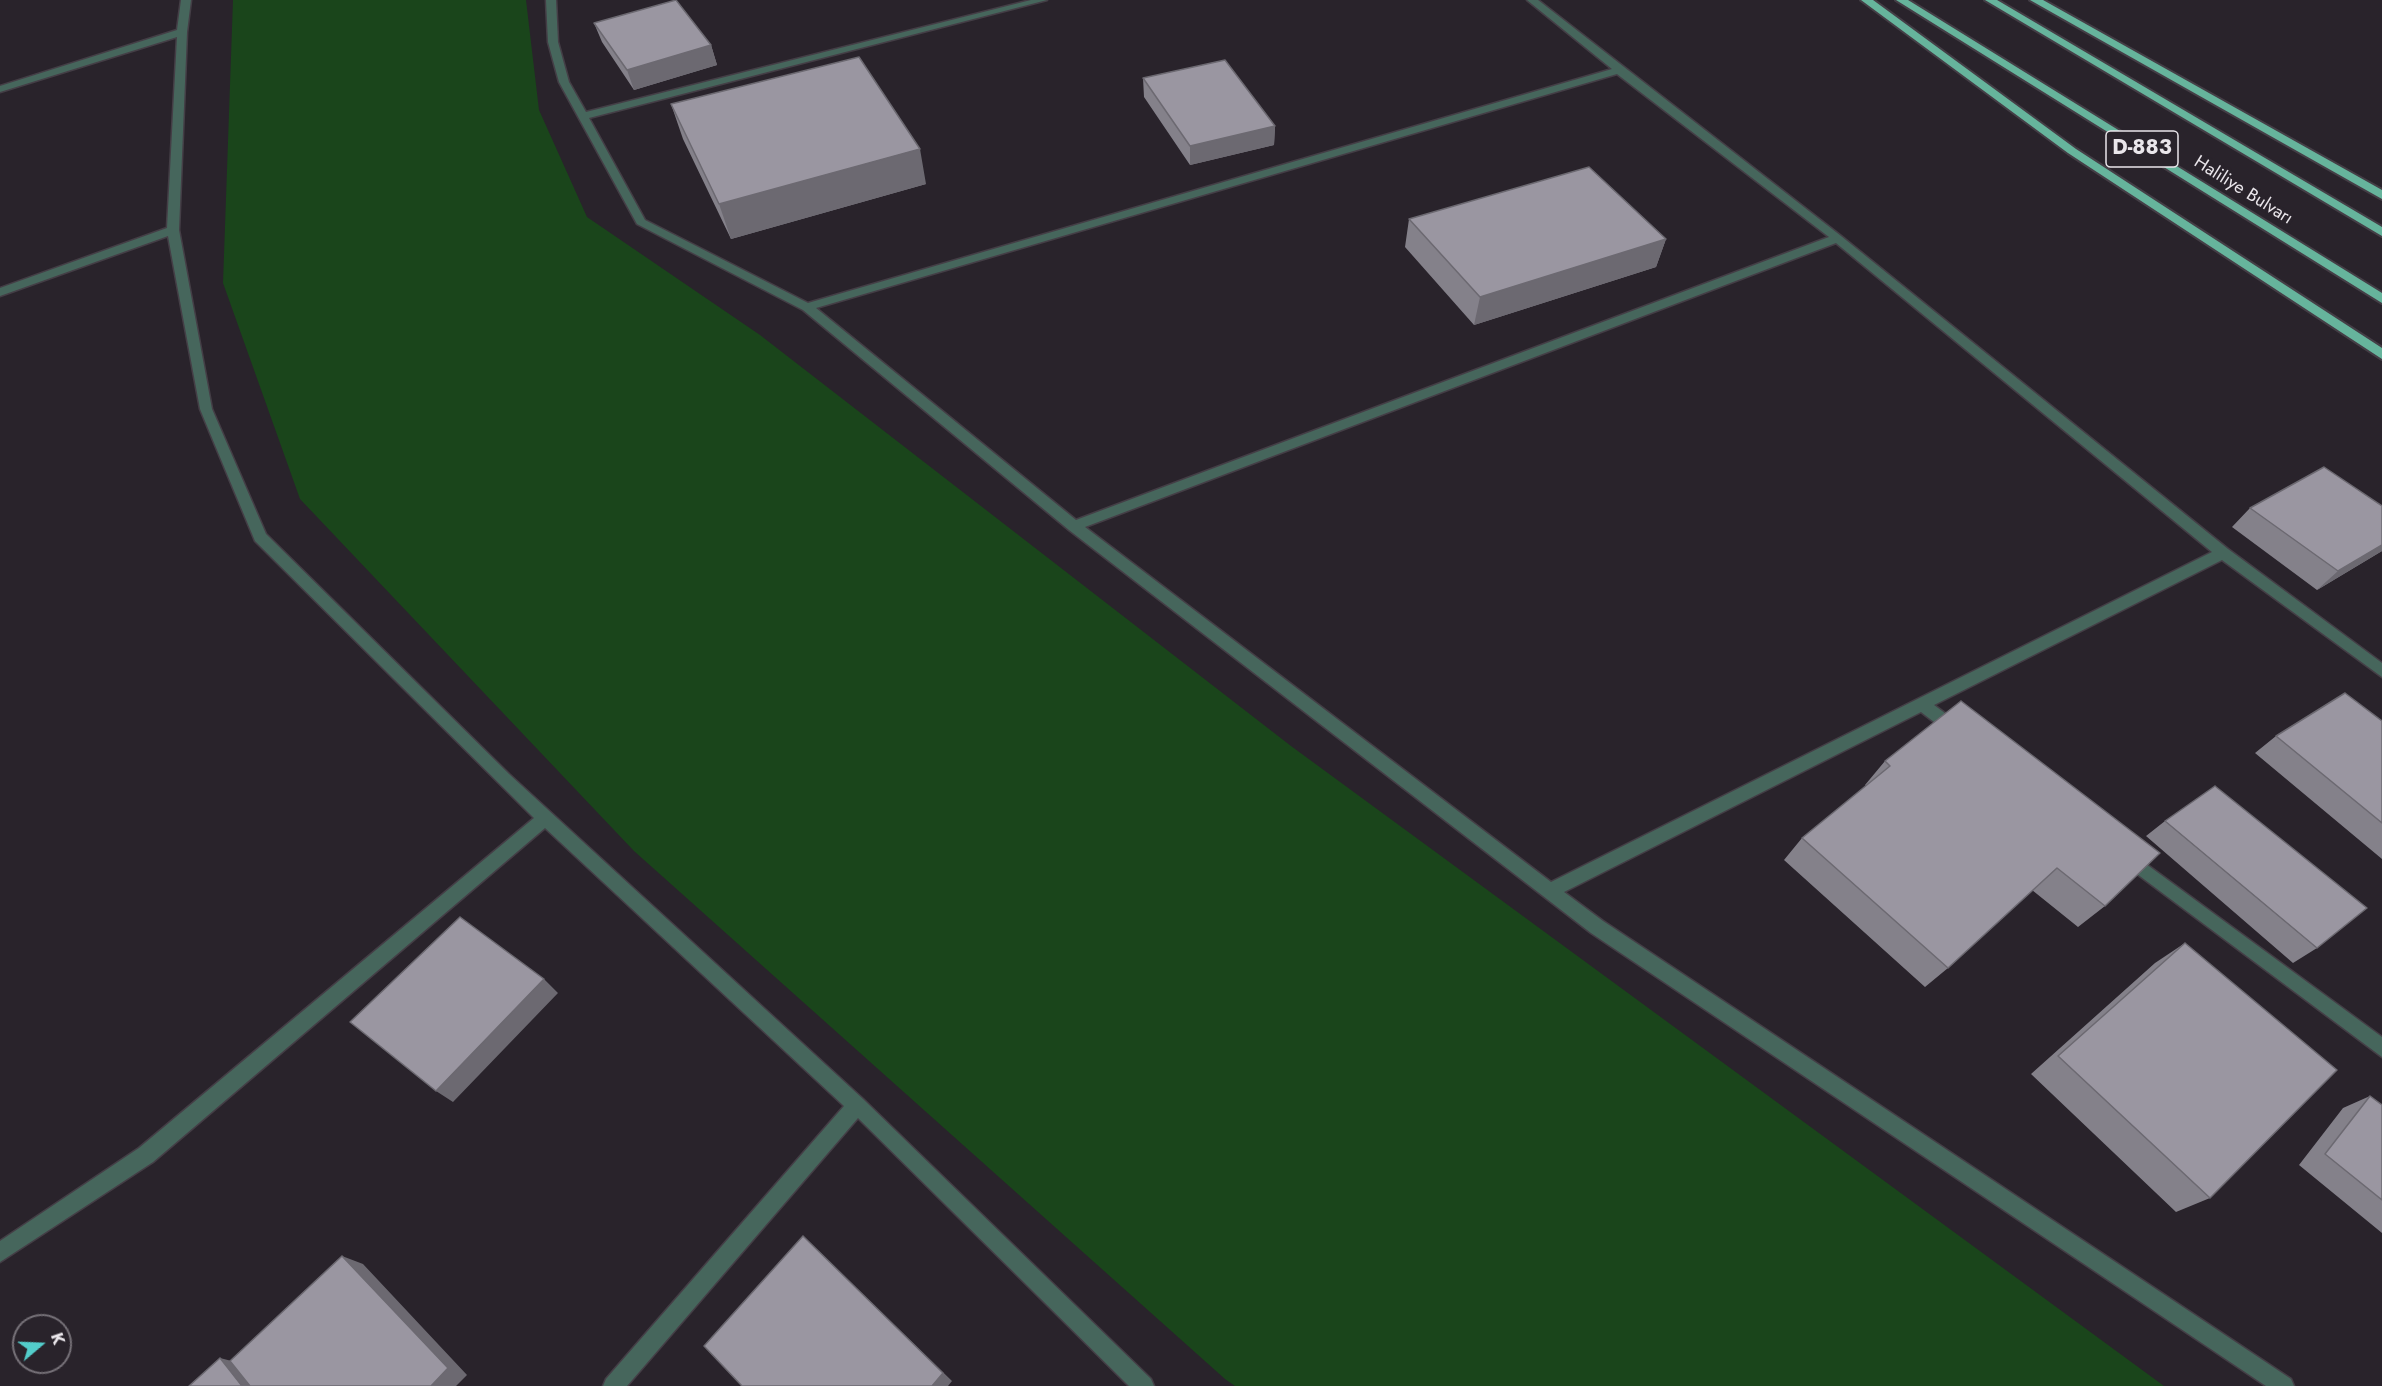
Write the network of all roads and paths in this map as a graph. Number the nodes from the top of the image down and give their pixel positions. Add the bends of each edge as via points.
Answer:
1 (186, 0) edge
2 (551, 0) edge
3 (1042, 0) edge
4 (1533, 0) edge
5 (1866, 0) edge
6 (1901, 0) edge
7 (1990, 0) edge
8 (2036, 0) edge
9 (182, 32) junction
10 (1619, 70) junction
11 (0, 89) edge
12 (584, 116) junction
13 (2382, 195) edge
14 (173, 230) junction
15 (2382, 232) edge
16 (1837, 238) junction
17 (0, 292) edge
18 (2382, 299) edge
19 (807, 307) junction
20 (2382, 354) edge
21 (1074, 526) junction
22 (2223, 553) junction
23 (2382, 671) edge
24 (1923, 705) junction
25 (1970, 740) edge
26 (546, 818) junction
27 (2114, 848) edge
28 (1550, 891) junction
29 (2382, 1048) edge
30 (857, 1105) junction
31 (0, 1252) edge
32 (613, 1386) edge
33 (1144, 1386) edge
34 (2284, 1386) edge

1 - 9 street
2 - 12 street via 553,42 564,82
3 - 12 street
4 - 10 street
5 - 20 highway via 2072,151
6 - 18 highway, Haliliye Bulvarı / D-883
7 - 15 highway, Haliliye Bulvarı / D-883
8 - 13 highway
9 - 11 street
9 - 14 street
10 - 16 street
10 - 19 street
12 - 19 street via 641,222
14 - 17 street
14 - 26 street via 206,409 260,537
16 - 21 street
16 - 22 street
19 - 21 street
21 - 28 street
22 - 23 street
22 - 24 street
24 - 25 street
24 - 28 street
26 - 30 street
26 - 31 street via 146,1155
27 - 29 street
28 - 34 street via 1597,927
30 - 32 street
30 - 33 street

